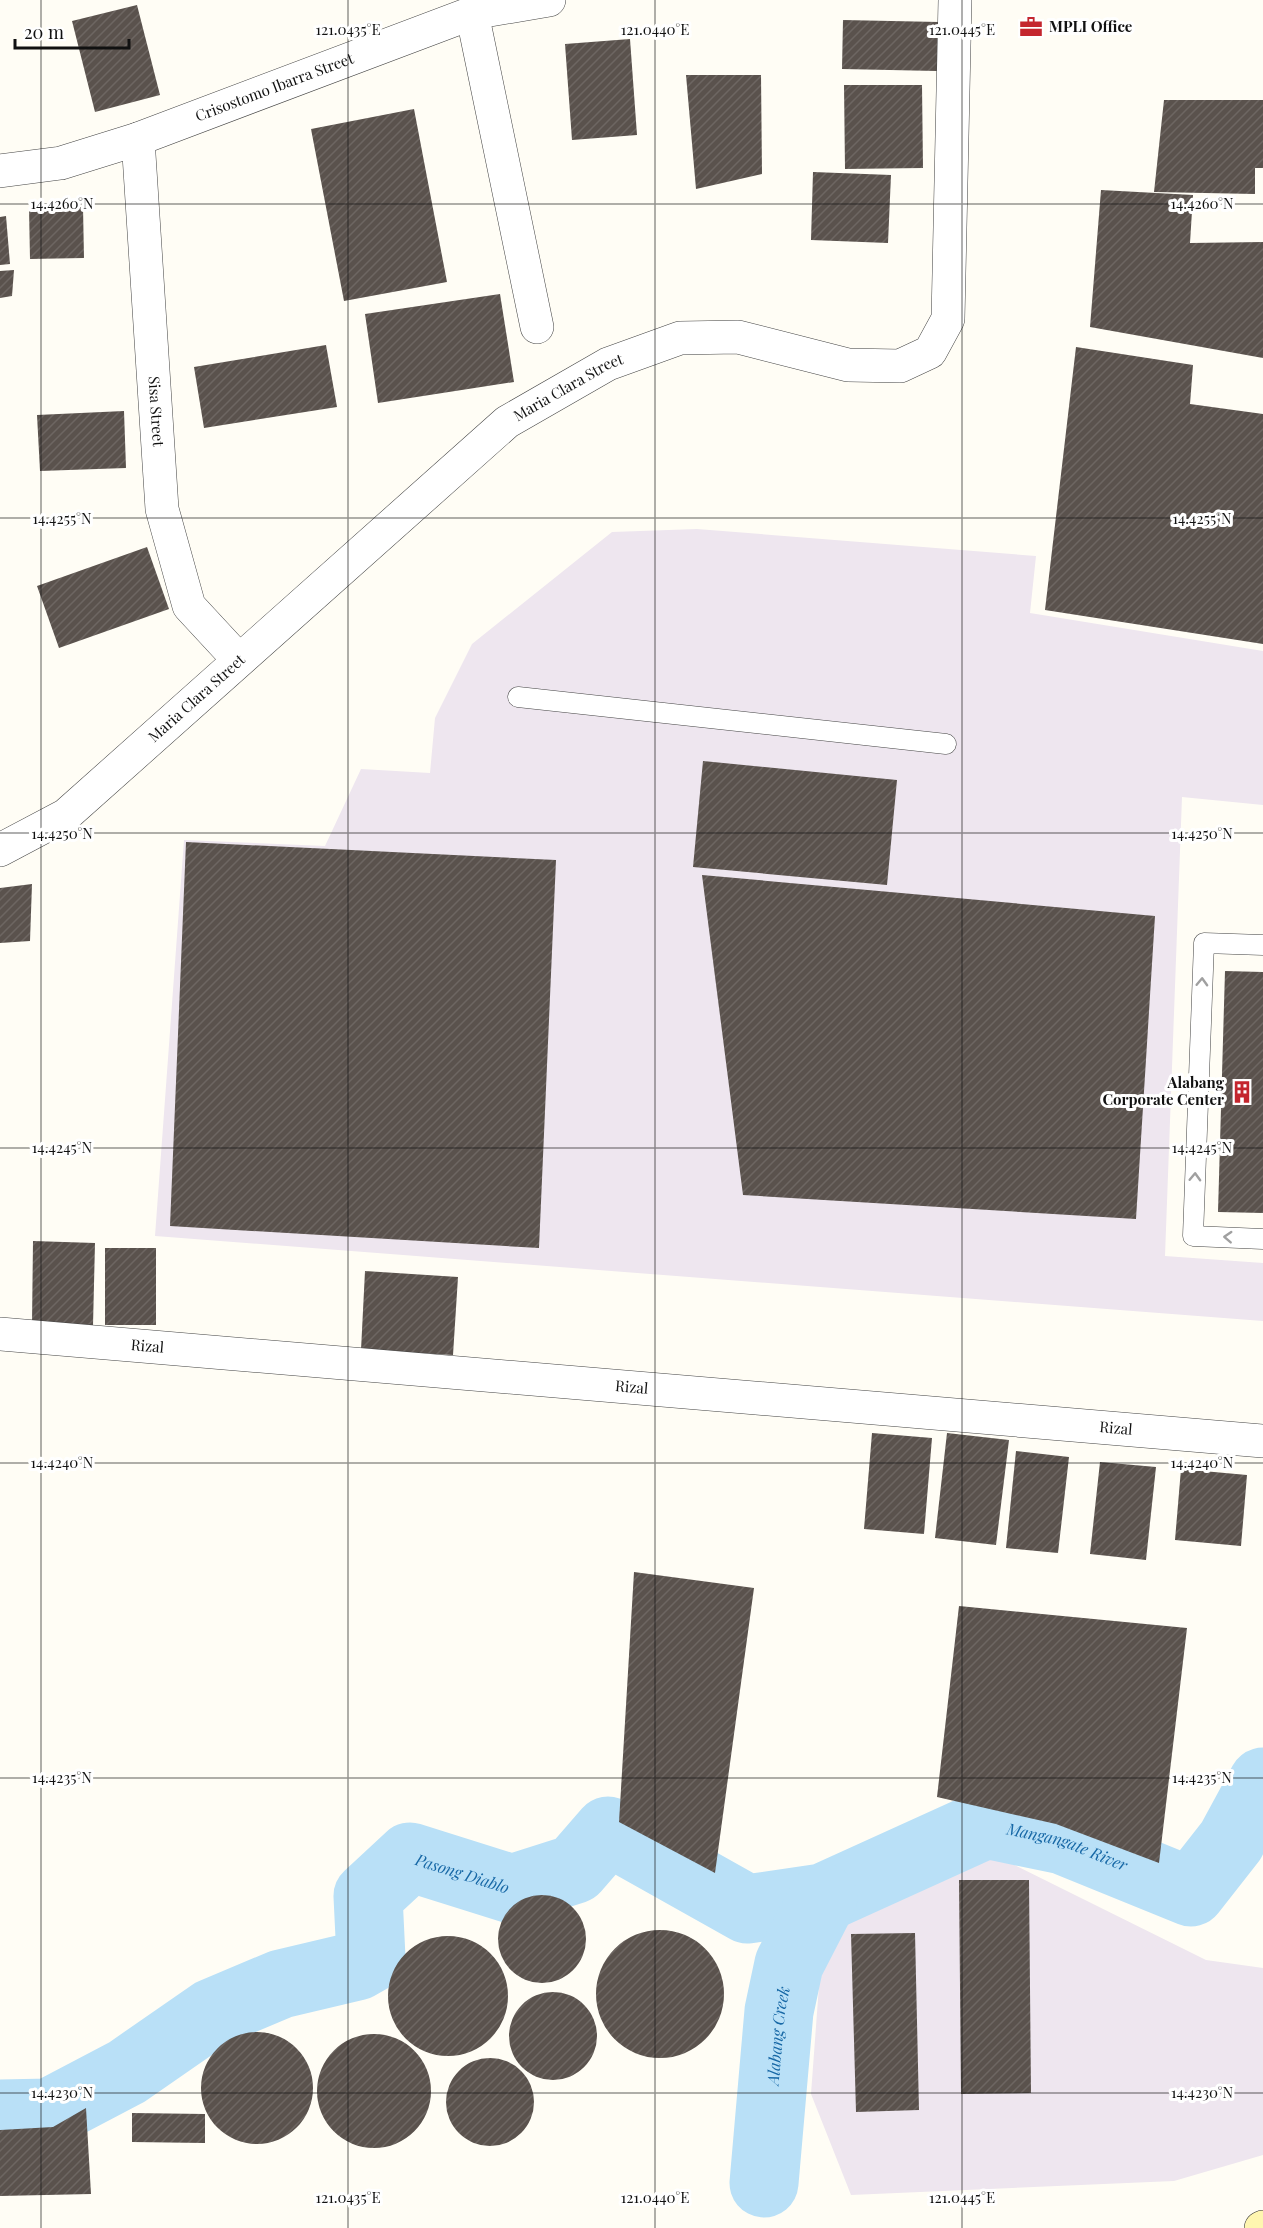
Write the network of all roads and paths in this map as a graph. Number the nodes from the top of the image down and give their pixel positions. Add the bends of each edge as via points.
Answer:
1 (549, 0) edge
2 (955, 0) edge
3 (472, 14) junction
4 (138, 139) junction
5 (0, 171) edge
6 (537, 327) dead end
7 (239, 660) junction
8 (518, 697) dead end
9 (946, 744) dead end
10 (0, 850) edge
11 (1263, 945) edge
12 (1263, 1239) edge
13 (0, 1334) edge
14 (1263, 1441) edge

1 - 3 street, Crisostomo Ibarra Street
2 - 7 street, Maria Clara Street via 948,319 930,352 900,366 848,365 738,337 680,338 608,364 507,422
3 - 4 street, Crisostomo Ibarra Street
3 - 6 street
4 - 5 street, Crisostomo Ibarra Street via 61,163
4 - 7 street, Sisa Street via 162,509 189,606
7 - 10 street, Maria Clara Street via 66,815
8 - 9 lane
12 -> 11 lane via 1193,1236 1204,943
13 - 14 street, Rizal

